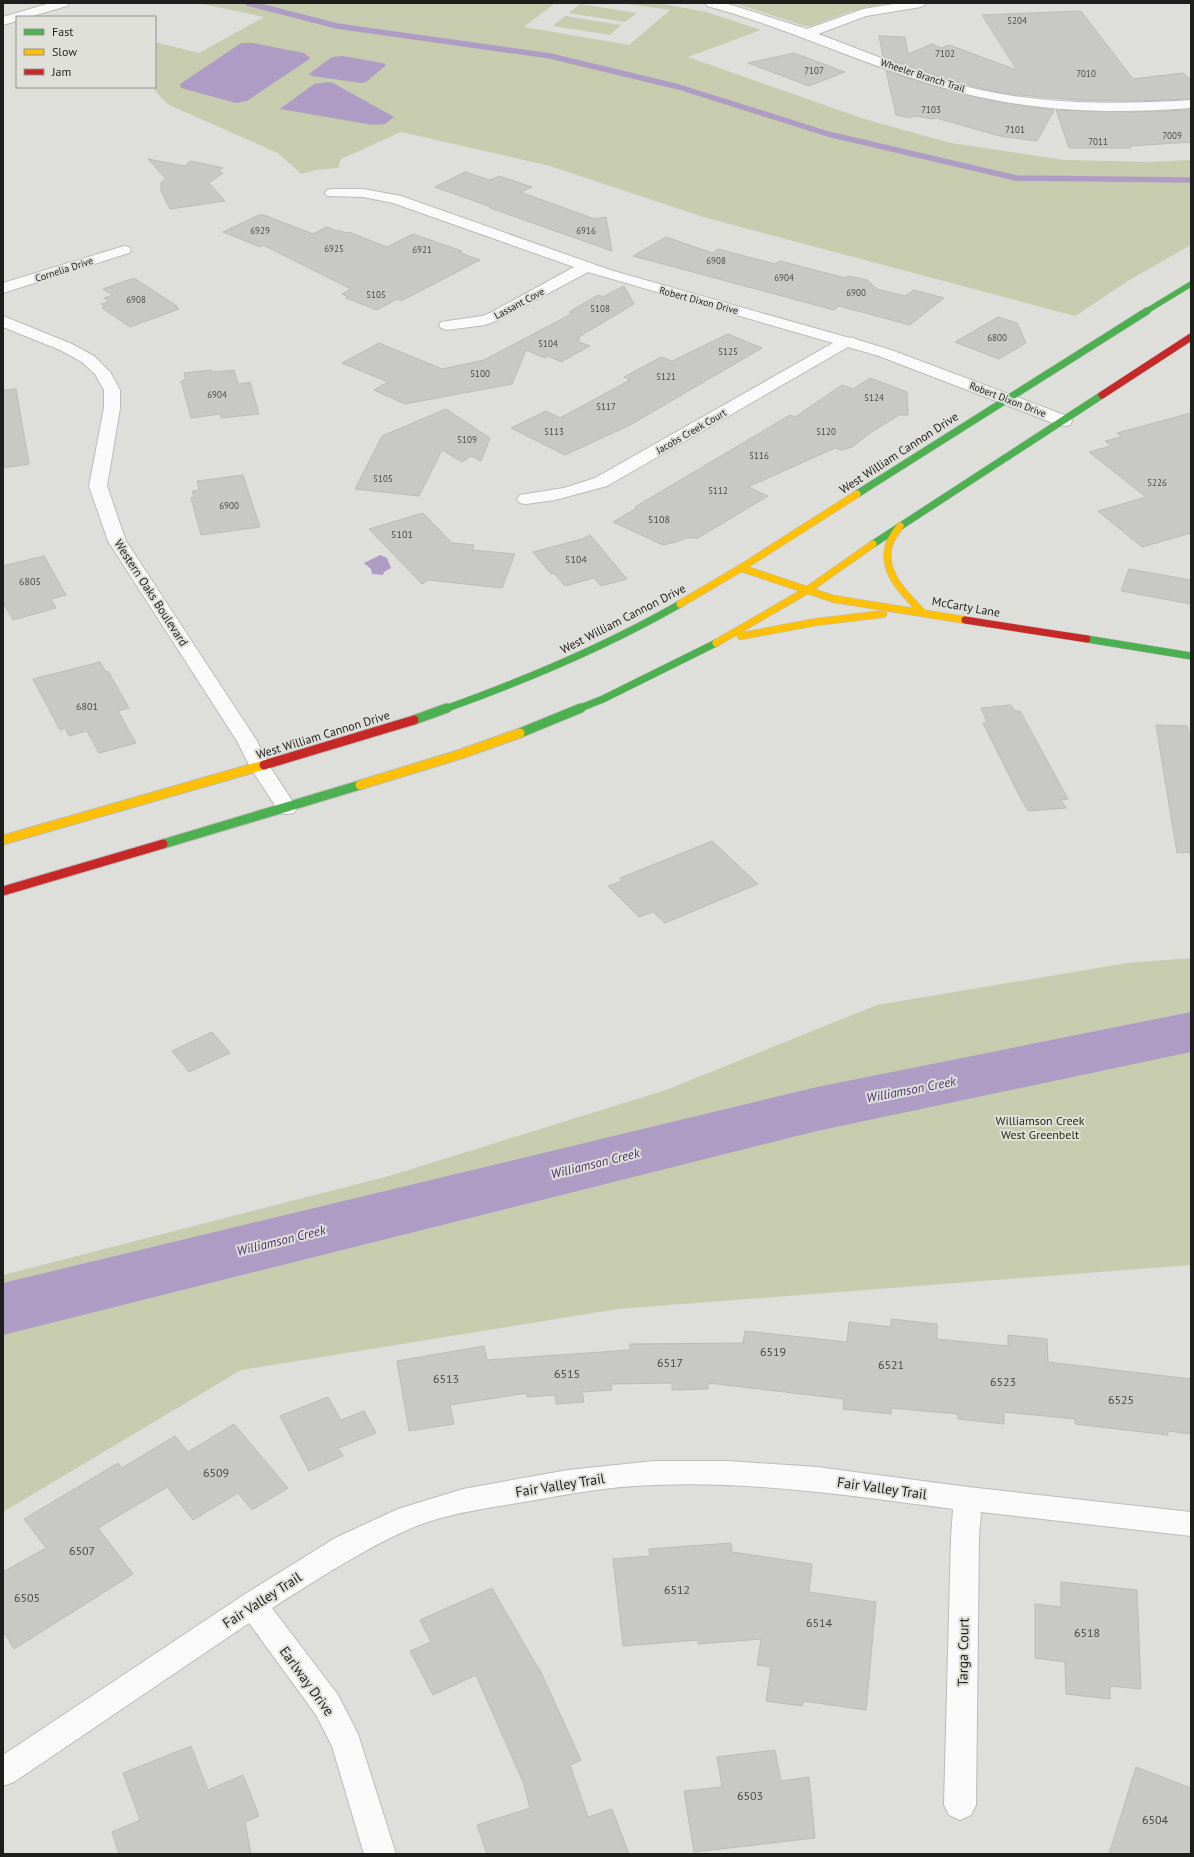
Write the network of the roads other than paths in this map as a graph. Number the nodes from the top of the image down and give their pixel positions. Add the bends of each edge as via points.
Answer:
1 (63, 3) edge
2 (711, 3) edge
3 (921, 3) edge
4 (21, 16) edge
5 (16, 17) edge
6 (3, 21) edge
7 (806, 34) junction
8 (1191, 104) edge
9 (332, 193) dead end
10 (124, 250) dead end
11 (586, 267) junction
12 (1191, 284) edge
13 (3, 288) edge
14 (3, 321) edge
15 (447, 325) dead end
16 (1191, 337) edge
17 (848, 342) junction
18 (1007, 398) junction
19 (1064, 421) junction
20 (526, 499) dead end
21 (901, 525) junction
22 (741, 568) junction
23 (806, 591) junction
24 (922, 612) junction
25 (726, 638) junction
26 (1191, 656) edge
27 (260, 767) junction
28 (287, 808) junction
29 (3, 840) edge
30 (3, 891) edge
31 (968, 1500) junction
32 (1191, 1524) edge
33 (252, 1605) junction
34 (3, 1772) edge
35 (960, 1805) dead end
36 (380, 1854) edge

1 - 4 street
2 - 7 street, Wheeler Branch Trail
3 - 7 street via 863,14
5 - 6 street
7 - 8 street, Wheeler Branch Trail via 929,79 1009,99 1101,107
9 - 11 street, Robert Dixon Drive via 363,193 396,199
10 - 13 street, Cornelia Drive
11 - 15 street, Lassant Cove via 495,316
11 - 17 street, Robert Dixon Drive
12 - 18 main road, West William Cannon Drive
14 - 27 street, Western Oaks Boulevard via 66,347 88,359 102,372 112,390 112,408 98,486 116,541 247,741
16 - 19 main road
17 - 18 street, Robert Dixon Drive
17 - 20 street, Jacobs Creek Court via 601,482 574,492
18 - 19 street, Robert Dixon Drive
18 - 22 main road, West William Cannon Drive
19 - 21 main road
21 - 23 main road
21 - 24 main road via 889,546 886,559 900,589
22 - 23 main road, McCarty Lane
22 - 27 main road, West William Cannon Drive via 674,608 534,676 461,705
23 - 24 main road, McCarty Lane via 834,599
23 - 25 main road
24 - 25 main road via 862,616
24 - 26 main road, McCarty Lane
25 - 28 main road via 603,700 513,736
27 - 28 street, Western Oaks Boulevard
27 - 29 main road, West William Cannon Drive
28 - 30 main road
31 - 32 street, Fair Valley Trail
31 - 33 street, Fair Valley Trail via 817,1479 728,1473 654,1473 568,1482 463,1501 408,1517 345,1547
31 - 35 street, Targa Court via 965,1538
33 - 34 street, Fair Valley Trail
33 - 36 street, Earlway Drive via 327,1705 348,1744

